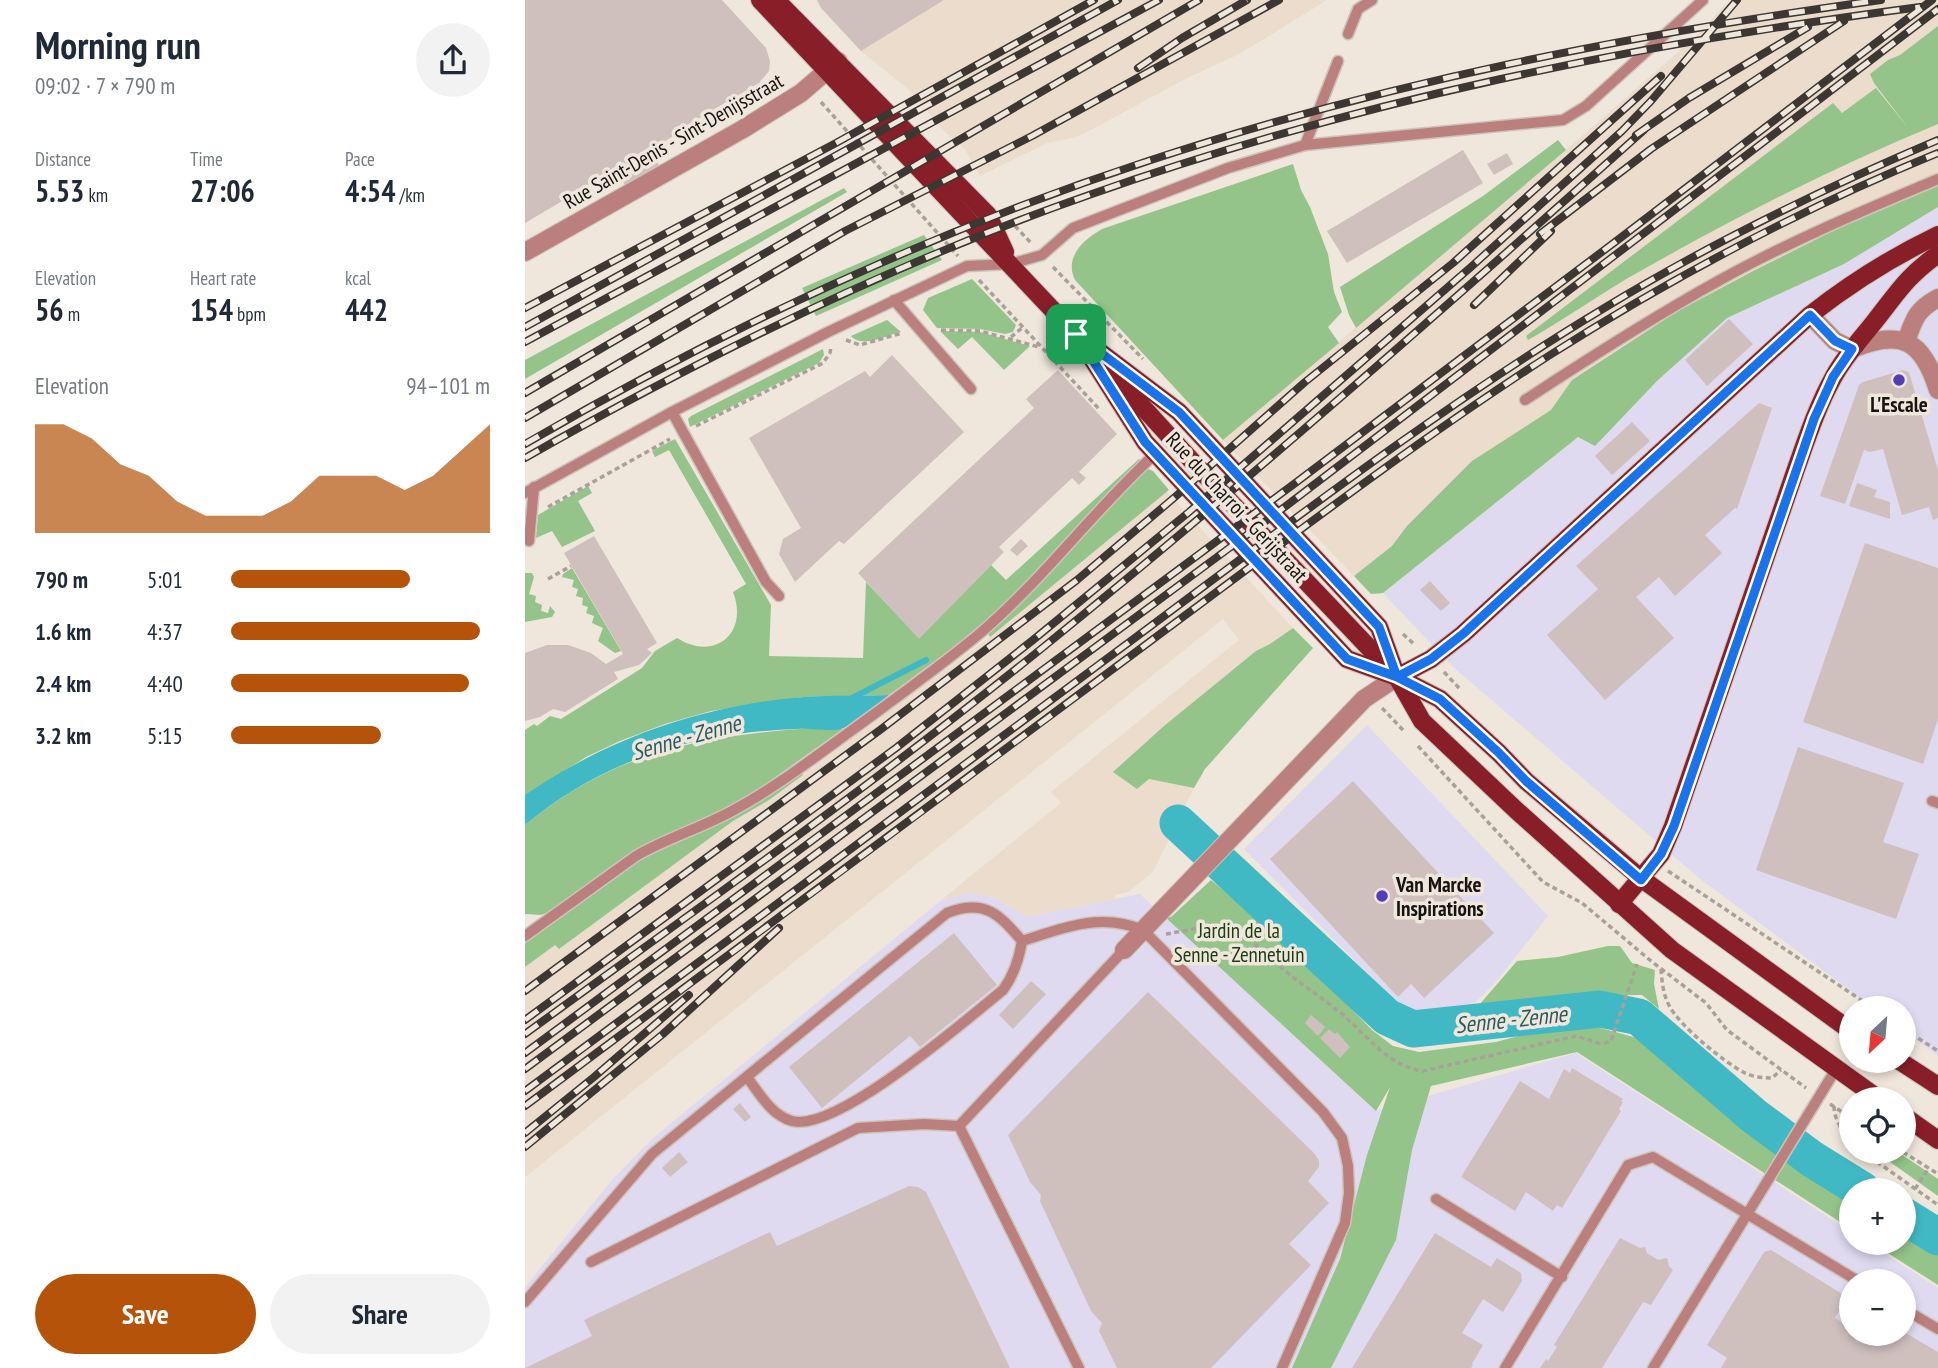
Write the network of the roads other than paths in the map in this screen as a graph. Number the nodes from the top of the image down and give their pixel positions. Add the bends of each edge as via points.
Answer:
1 (745, 0) edge
2 (760, 0) edge
3 (776, 0) edge
4 (1372, 0) edge
5 (1703, 0) edge
6 (1348, 34) dead end
7 (1338, 61) dead end
8 (828, 70) junction
9 (1305, 145) junction
10 (1938, 179) edge
11 (1938, 234) edge
12 (525, 252) edge
13 (1938, 254) edge
14 (1011, 264) junction
15 (1938, 298) edge
16 (894, 300) junction
17 (1810, 315) junction
18 (1076, 334) junction
19 (1906, 341) junction
20 (1852, 349) junction
21 (971, 389) dead end
22 (1938, 390) edge
23 (1525, 400) dead end
24 (672, 412) junction
25 (1156, 453) junction
26 (530, 490) edge
27 (529, 541) dead end
28 (779, 596) dead end
29 (1397, 677) junction
30 (1641, 880) junction
31 (1619, 904) junction
32 (1143, 930) junction
33 (525, 935) edge
34 (1022, 941) junction
35 (1124, 950) joint
36 (1839, 1022) edge
37 (1836, 1069) junction
38 (1916, 1072) edge
39 (747, 1077) junction
40 (1938, 1086) edge
41 (1862, 1087) edge
42 (1916, 1124) edge
43 (959, 1126) junction
44 (1938, 1140) edge
45 (1436, 1199) dead end
46 (1746, 1213) junction
47 (591, 1262) dead end
48 (1839, 1269) edge
49 (1562, 1278) junction
50 (525, 1301) edge
51 (1916, 1316) edge
52 (1938, 1329) edge
53 (1079, 1368) edge
54 (1282, 1368) edge
55 (1505, 1368) edge
56 (1653, 1368) edge

1 - 8 main road, Rue du Charroi - Gerijstraat
2 - 8 main road, Rue du Charroi - Gerijstraat
3 - 8 main road, Rue du Charroi - Gerijstraat
4 - 6 lane via 1358,9
5 - 9 lane via 1586,106 1563,121
7 - 9 lane
8 - 12 street, Rue Saint-Denis - Sint-Denijsstraat via 743,129
8 - 14 main road, Rue du Charroi - Gerijstraat via 961,227
8 - 14 main road, Rue du Charroi - Gerijstraat via 988,215
9 - 14 lane via 1228,167 1073,228 1042,256
10 - 23 lane via 1722,279 1619,338
11 - 17 main road via 1890,258
13 - 20 main road via 1903,284
14 - 16 lane via 967,266
14 - 18 main road, Rue du Charroi - Gerijstraat
15 - 19 street via 1914,317
16 - 21 lane
16 - 24 lane
17 - 20 street via 1835,341
17 - 29 main road via 1463,634
18 - 25 main road, Rue du Charroi - Gerijstraat
18 - 29 main road, Rue du Charroi - Gerijstraat
19 - 20 street via 1884,338
19 - 22 street via 1922,354
20 - 30 main road via 1814,419 1674,826 1661,854
24 - 26 lane
24 - 28 lane
25 - 29 main road, Rue du Charroi - Gerijstraat via 1347,659
25 - 33 lane via 1036,580 936,669 778,783 636,856
26 - 27 lane
29 - 30 main road, Rue du Charroi - Gerijstraat via 1440,699
29 - 31 main road, Rue du Charroi - Gerijstraat via 1422,721
29 - 32 street via 1364,699
30 - 31 main road
30 - 36 main road, Rue du Charroi - Gerijstraat
31 - 37 main road, Rue du Charroi - Gerijstraat via 1671,950
32 - 34 lane via 1124,923 1078,924
32 - 35 street
32 - 54 lane via 1323,1112 1342,1138 1349,1193 1345,1223
34 - 39 lane via 1002,918 985,908 965,906 947,914
34 - 39 lane via 1019,959 1003,990 900,1072 812,1122 783,1118
35 - 43 lane
37 - 41 main road, Rue du Charroi - Gerijstraat
37 - 46 lane
38 - 40 main road
39 - 50 lane via 652,1154
42 - 44 main road
43 - 47 lane via 858,1128
43 - 53 lane
45 - 49 lane
46 - 48 lane
46 - 49 lane via 1653,1157 1628,1165
46 - 56 lane
49 - 55 lane
51 - 52 lane

